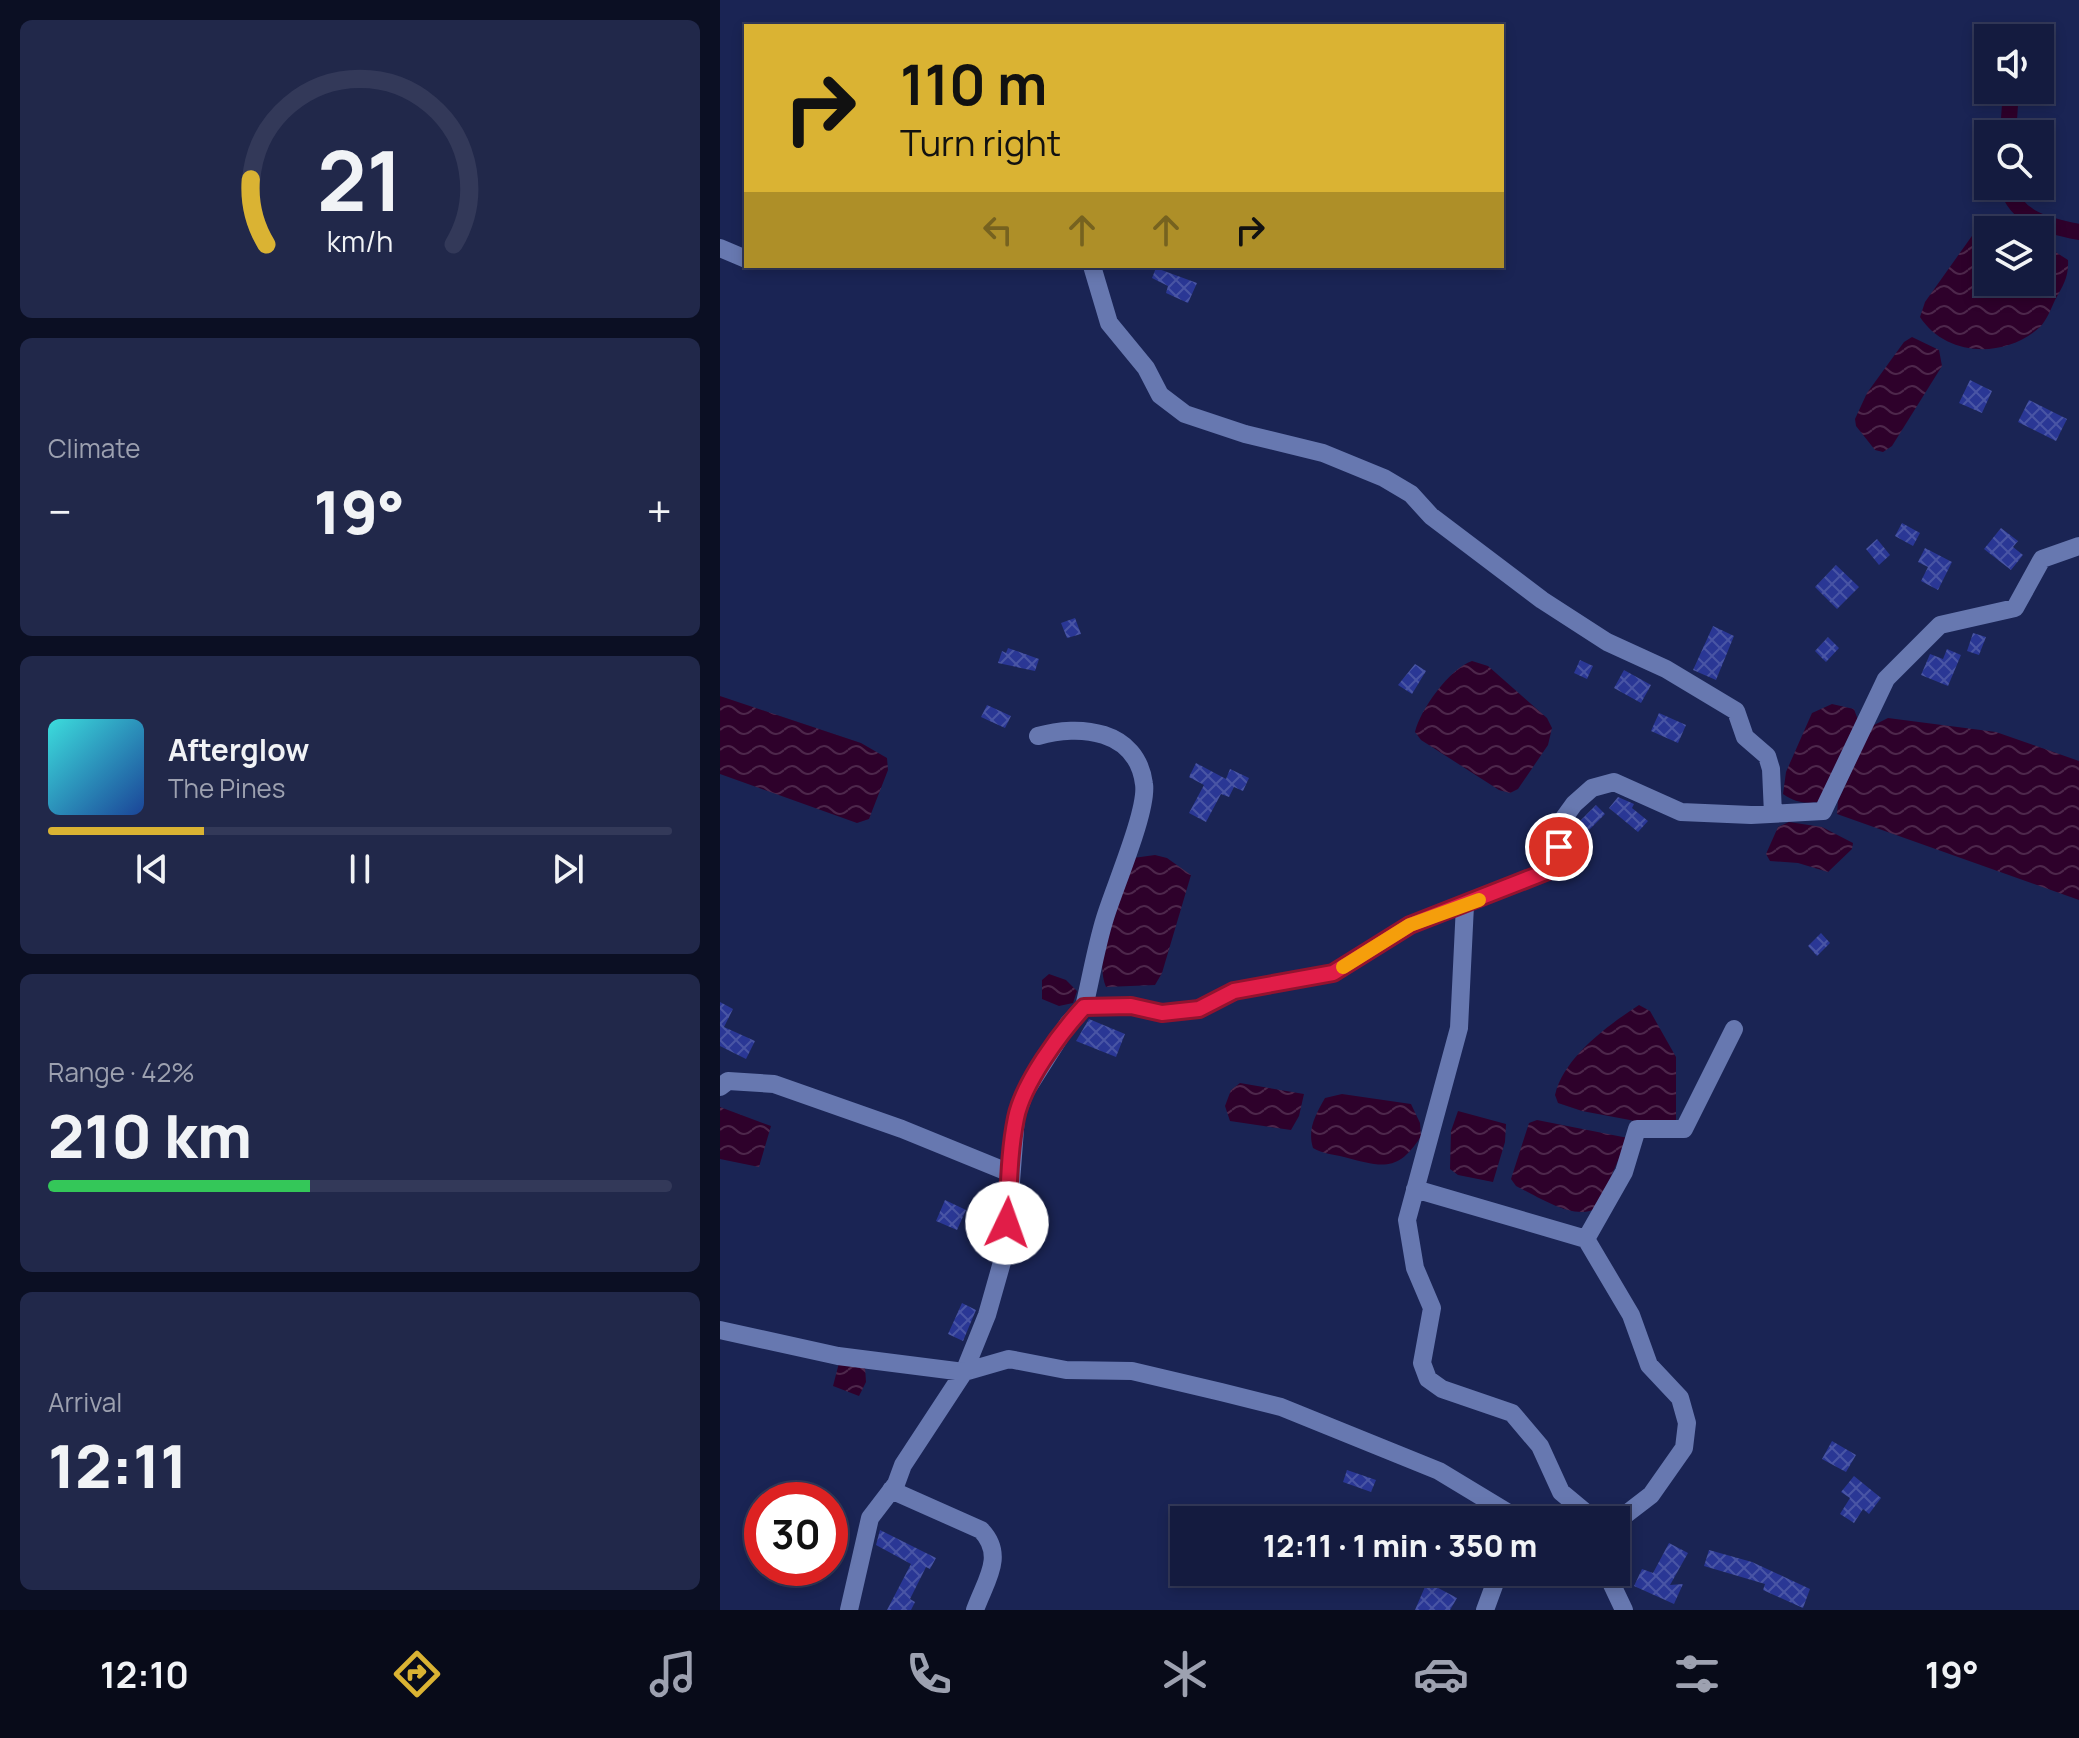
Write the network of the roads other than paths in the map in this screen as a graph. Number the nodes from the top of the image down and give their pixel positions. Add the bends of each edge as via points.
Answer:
1 (720, 248) edge
2 (744, 258) edge
3 (1093, 268) edge
4 (2079, 546) edge
5 (1038, 736) dead end
6 (1773, 814) junction
7 (1465, 905) junction
8 (1084, 1007) junction
9 (1734, 1029) dead end
10 (720, 1087) edge
11 (1010, 1173) junction
12 (1415, 1189) junction
13 (1586, 1239) junction
14 (720, 1330) edge
15 (964, 1372) junction
16 (891, 1490) junction
17 (1497, 1506) edge
18 (1578, 1506) edge
19 (1630, 1511) edge
20 (1494, 1586) edge
21 (1613, 1586) edge
22 (849, 1610) edge
23 (975, 1610) edge
24 (1485, 1610) edge
25 (1624, 1610) edge

1 - 2 street
3 - 6 street via 1109,323 1146,368 1160,395 1185,414 1323,453 1384,478 1542,600 1607,642 1666,669 1736,711 1745,737 1767,756
4 - 6 street via 2042,559 2015,608 1940,625 1886,679 1823,811
5 - 8 street via 1063,729 1089,730 1121,743 1144,784
6 - 7 street via 1681,812 1614,782 1592,788 1561,822 1556,864 1536,878
7 - 8 street via 1410,925 1333,973 1234,991 1199,1009 1162,1013 1131,1006
7 - 12 street via 1459,1028
8 - 11 street via 1025,1092 1016,1116
9 - 13 street via 1684,1129 1637,1129 1624,1172
10 - 11 street via 728,1081 774,1084
11 - 15 street via 1006,1248
12 - 13 street
12 - 18 street via 1407,1220 1415,1268 1432,1308 1422,1363 1428,1379 1442,1389 1512,1413 1540,1446 1561,1492
13 - 19 street via 1631,1315 1649,1365 1680,1398 1687,1423 1684,1448 1651,1495
14 - 15 street via 838,1356
15 - 16 street
15 - 17 street via 1009,1359 1066,1370 1132,1371 1281,1407 1439,1471
16 - 22 street via 870,1518
16 - 23 street via 981,1530 992,1541 991,1571
20 - 24 street
21 - 25 street

